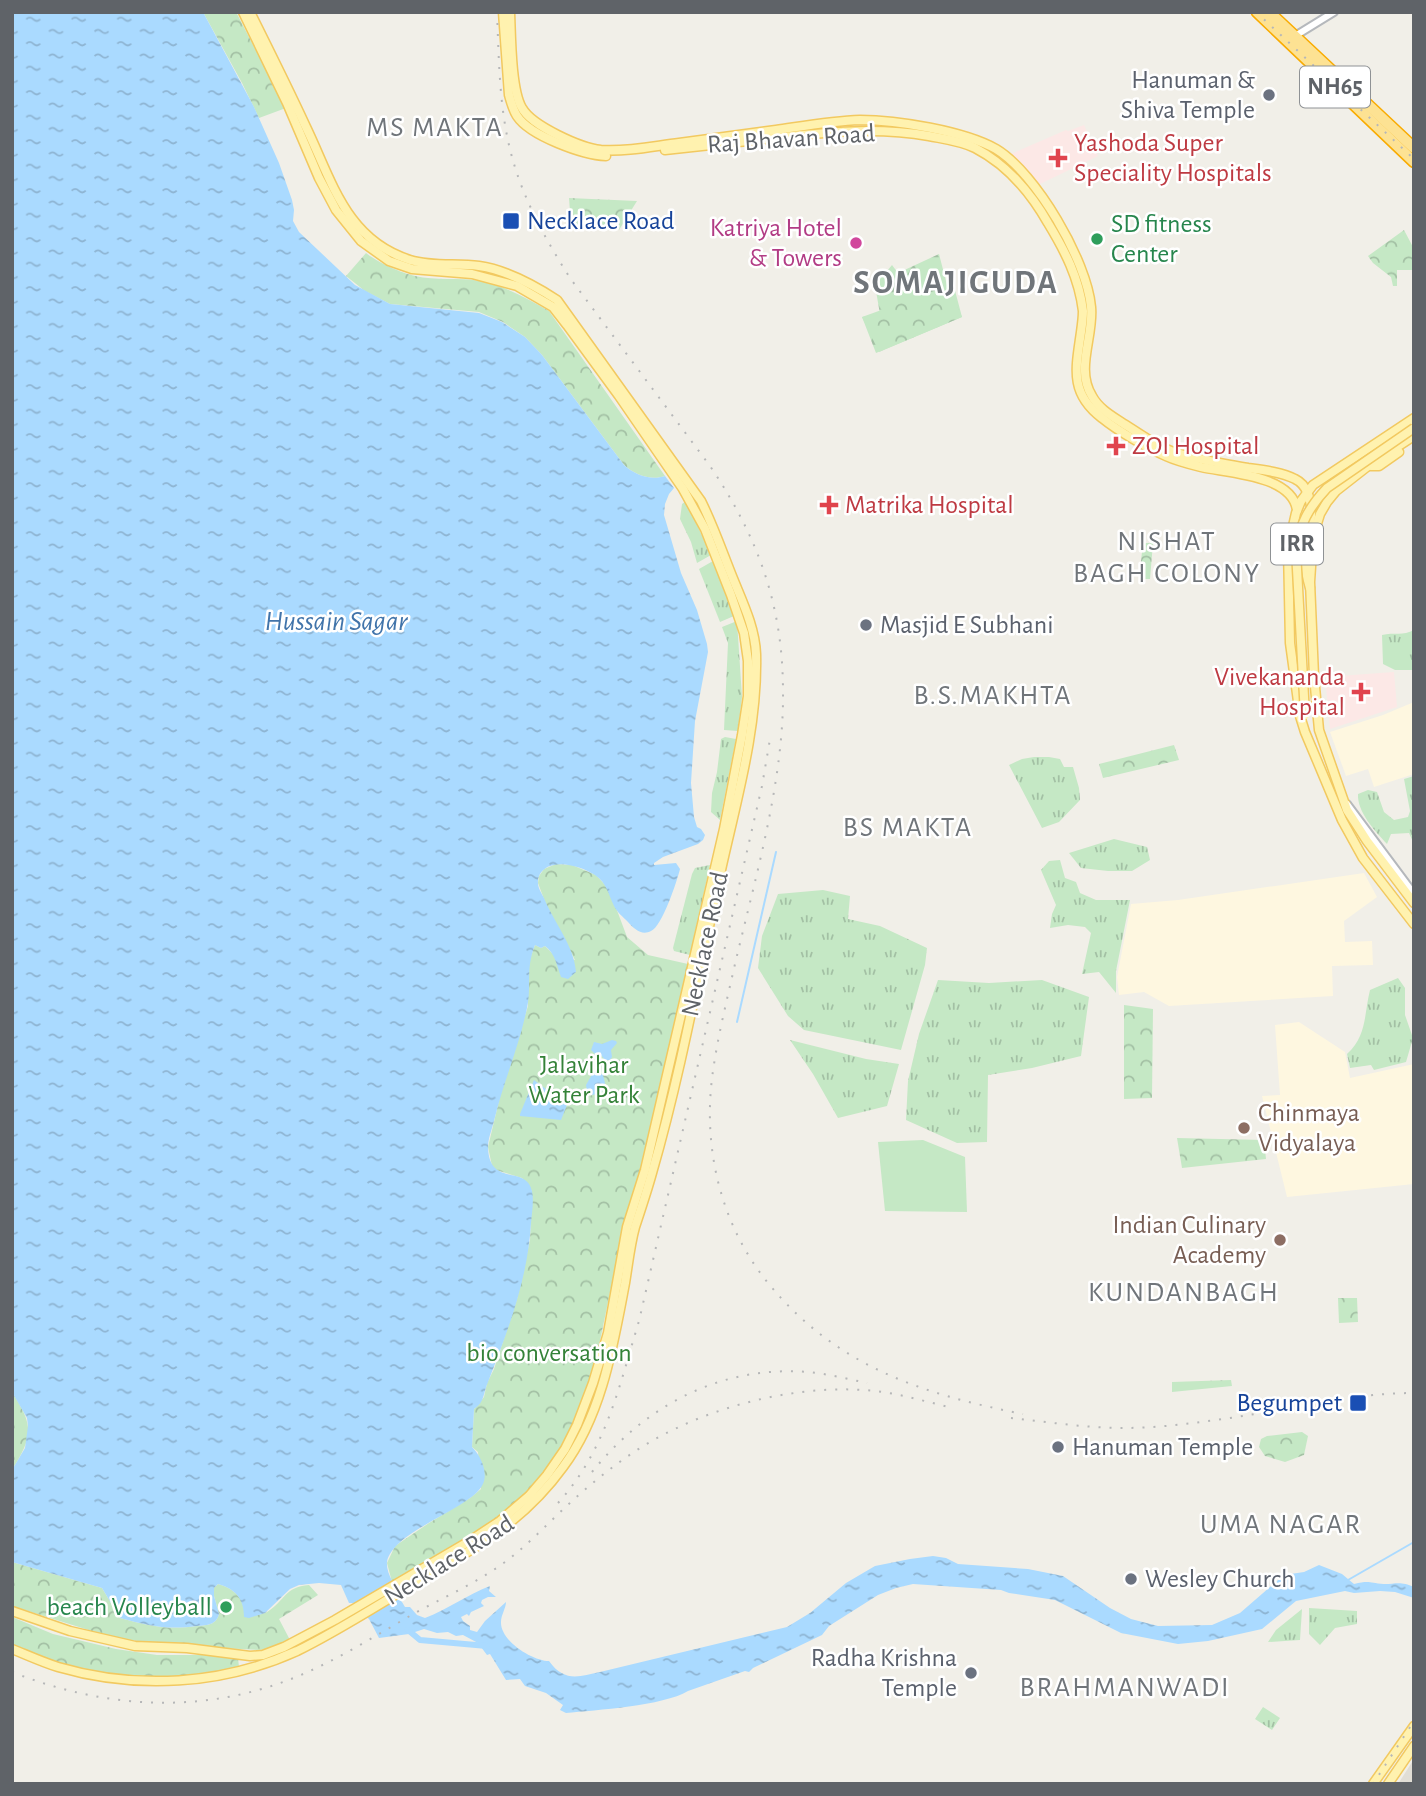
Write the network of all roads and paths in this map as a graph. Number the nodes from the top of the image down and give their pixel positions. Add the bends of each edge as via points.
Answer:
1 (243, 12) edge
2 (250, 12) edge
3 (503, 12) edge
4 (510, 12) edge
5 (1257, 12) edge
6 (1269, 12) edge
7 (1334, 12) edge
8 (1295, 36) junction
9 (1414, 148) edge
10 (1414, 162) edge
11 (571, 325) junction
12 (1414, 418) edge
13 (1414, 428) edge
14 (1414, 436) edge
15 (1414, 442) edge
16 (1368, 466) junction
17 (1328, 474) junction
18 (1299, 481) junction
19 (1307, 492) junction
20 (1297, 510) junction
21 (1310, 588) junction
22 (1312, 747) junction
23 (1346, 802) junction
24 (1414, 894) edge
25 (1414, 903) edge
26 (1414, 924) edge
27 (12, 1611) edge
28 (336, 1624) junction
29 (12, 1649) edge
30 (250, 1656) junction
31 (253, 1668) junction
32 (1414, 1726) edge
33 (1414, 1746) edge
34 (1373, 1784) edge
35 (1388, 1784) edge

1 - 11 main road, Necklace Road via 319,178 336,210 361,241 389,261 412,269 472,274 517,286 553,307
2 - 11 main road, Necklace Road via 329,182 367,236 394,254 416,261 502,272 557,300
3 - 20 main road, Raj Bhavan Road via 509,95 517,116 553,141 594,156 872,131 941,138 982,152 1007,170 1037,205 1073,269 1083,314 1077,385 1088,405 1164,456 1247,475 1287,491
4 - 18 main road, Raj Bhavan Road via 519,105 558,136 593,149 626,150 863,120 940,130 995,148 1039,189 1082,270 1091,308 1084,376 1096,403 1169,450
5 - 10 highway, NH65
6 - 8 highway, NH65
7 - 8 street
8 - 9 highway, NH65
11 - 28 main road, Necklace Road via 686,487 744,634 748,696 727,829 671,1079 627,1227 608,1333 577,1425 547,1475 514,1514
12 - 17 main road, IRR
13 - 22 main road, IRR, bridge via 1327,488 1301,526 1297,567
14 - 16 main road, IRR
15 - 16 main road, IRR via 1379,466
16 - 21 main road, IRR via 1336,491 1320,514
17 - 18 main road
17 - 19 main road, IRR
18 - 19 main road
19 - 20 main road, IRR
19 - 21 main road, IRR via 1311,511 1305,567
20 - 22 main road, IRR via 1288,548 1290,643 1300,716
21 - 23 main road, IRR via 1319,730
22 - 26 main road, IRR via 1363,858
23 - 24 street, IRR
23 - 25 main road, IRR via 1357,825
27 - 30 main road, Necklace Road via 135,1646
28 - 30 main road, Necklace Road via 263,1655
28 - 31 main road, Necklace Road via 298,1650
29 - 31 main road, Necklace Road via 58,1667 148,1682 198,1679
30 - 31 main road
32 - 34 main road
33 - 35 main road

